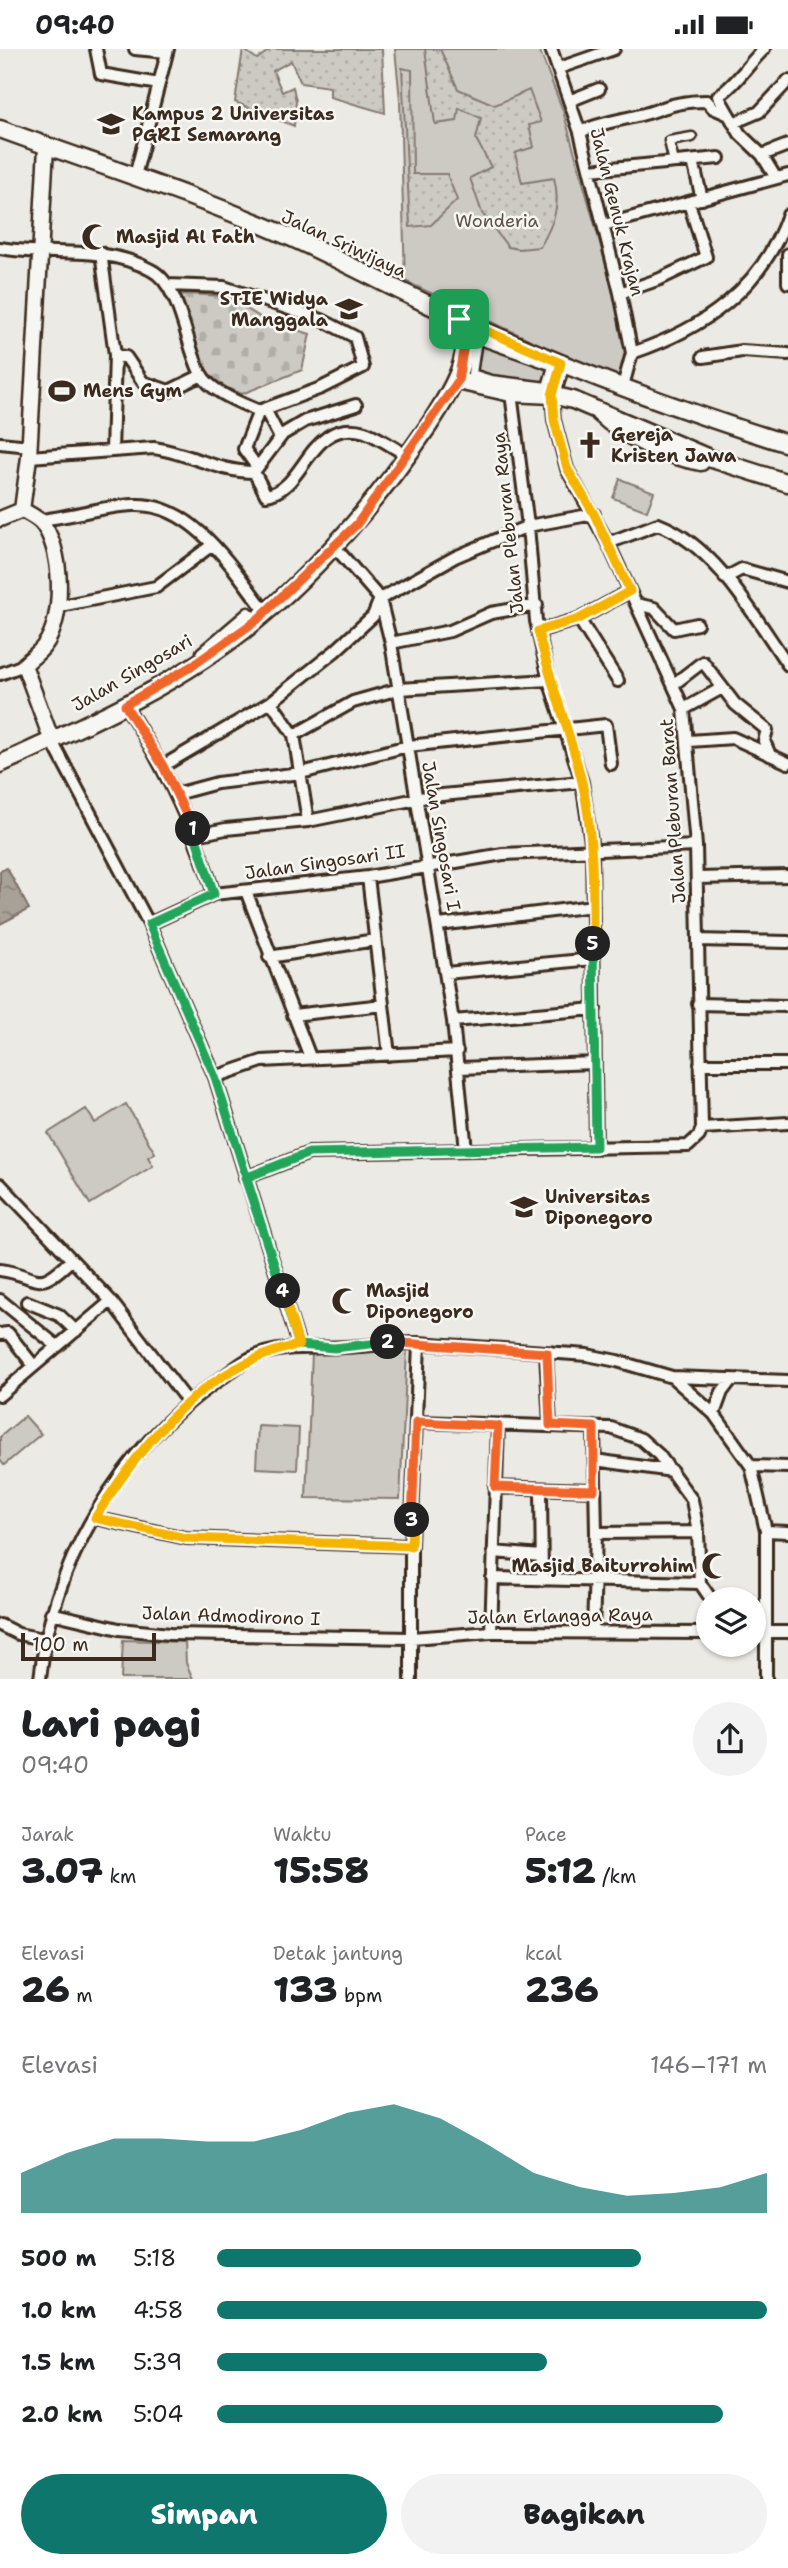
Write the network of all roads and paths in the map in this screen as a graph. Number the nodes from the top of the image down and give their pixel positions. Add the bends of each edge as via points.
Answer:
1 (96, 49) edge
2 (135, 49) edge
3 (551, 49) edge
4 (614, 49) edge
5 (764, 49) edge
6 (167, 51) edge
7 (559, 68) junction
8 (788, 81) edge
9 (159, 84) junction
10 (599, 89) dead end
11 (569, 101) junction
12 (731, 119) junction
13 (0, 129) edge
14 (580, 132) junction
15 (691, 138) dead end
16 (788, 145) edge
17 (46, 147) junction
18 (762, 155) junction
19 (719, 158) dead end
20 (693, 161) junction
21 (674, 163) junction
22 (590, 170) junction
23 (788, 175) edge
24 (135, 176) junction
25 (776, 178) junction
26 (702, 199) junction
27 (689, 203) junction
28 (788, 215) edge
29 (604, 225) junction
30 (0, 248) edge
31 (40, 253) junction
32 (102, 253) junction
33 (788, 254) edge
34 (788, 283) edge
35 (167, 285) junction
36 (620, 293) junction
37 (467, 326) junction
38 (632, 353) junction
39 (788, 354) edge
40 (114, 355) junction
41 (703, 357) dead end
42 (561, 363) junction
43 (202, 375) junction
44 (465, 377) junction
45 (623, 386) junction
46 (511, 393) junction
47 (552, 395) junction
48 (356, 405) dead end
49 (259, 411) junction
50 (280, 438) junction
51 (0, 443) edge
52 (788, 444) edge
53 (29, 451) junction
54 (112, 451) junction
55 (408, 456) junction
56 (709, 458) junction
57 (255, 470) junction
58 (788, 483) edge
59 (788, 492) edge
60 (22, 510) junction
61 (594, 514) junction
62 (0, 519) edge
63 (39, 520) junction
64 (528, 526) junction
65 (608, 543) junction
66 (212, 545) junction
67 (334, 546) junction
68 (725, 578) junction
69 (788, 582) edge
70 (630, 591) junction
71 (380, 599) junction
72 (636, 604) junction
73 (537, 605) junction
74 (60, 606) junction
75 (262, 616) junction
76 (579, 619) junction
77 (697, 624) dead end
78 (538, 631) junction
79 (391, 643) junction
80 (24, 664) junction
81 (788, 665) edge
82 (0, 674) edge
83 (549, 680) junction
84 (618, 681) dead end
85 (674, 684) junction
86 (722, 688) junction
87 (399, 689) junction
88 (271, 702) junction
89 (125, 705) junction
90 (684, 709) junction
91 (565, 730) junction
92 (294, 735) junction
93 (53, 740) junction
94 (689, 741) junction
95 (408, 746) junction
96 (770, 755) junction
97 (788, 763) edge
98 (0, 764) edge
99 (611, 764) dead end
100 (163, 766) junction
101 (301, 773) junction
102 (582, 782) junction
103 (176, 794) junction
104 (417, 798) junction
105 (308, 821) junction
106 (196, 835) junction
107 (696, 846) junction
108 (592, 849) junction
109 (429, 865) junction
110 (788, 876) edge
111 (368, 877) junction
112 (697, 878) junction
113 (246, 891) junction
114 (214, 894) junction
115 (593, 906) junction
116 (149, 924) junction
117 (439, 925) junction
118 (375, 940) junction
119 (698, 940) junction
120 (788, 942) edge
121 (269, 957) junction
122 (593, 959) junction
123 (446, 974) junction
124 (698, 1004) junction
125 (383, 1005) junction
126 (788, 1006) edge
127 (595, 1009) junction
128 (293, 1015) junction
129 (453, 1021) junction
130 (457, 1051) junction
131 (389, 1055) junction
132 (310, 1056) junction
133 (594, 1063) junction
134 (700, 1064) junction
135 (788, 1064) edge
136 (460, 1068) junction
137 (215, 1077) junction
138 (788, 1123) edge
139 (702, 1128) junction
140 (596, 1147) junction
141 (466, 1150) junction
142 (245, 1178) junction
143 (0, 1184) edge
144 (71, 1260) junction
145 (0, 1270) edge
146 (0, 1300) edge
147 (111, 1301) junction
148 (27, 1302) dead end
149 (76, 1331) junction
150 (0, 1334) edge
151 (419, 1343) junction
152 (299, 1345) junction
153 (57, 1346) junction
154 (547, 1353) junction
155 (34, 1366) junction
156 (672, 1377) junction
157 (731, 1380) junction
158 (788, 1381) edge
159 (0, 1395) edge
160 (188, 1402) junction
161 (714, 1414) junction
162 (416, 1422) junction
163 (550, 1425) junction
164 (498, 1426) junction
165 (594, 1427) junction
166 (595, 1460) junction
167 (751, 1466) junction
168 (788, 1467) edge
169 (672, 1471) junction
170 (495, 1487) junction
171 (541, 1490) junction
172 (594, 1490) junction
173 (95, 1518) junction
174 (766, 1531) junction
175 (698, 1532) junction
176 (788, 1532) edge
177 (596, 1533) junction
178 (411, 1546) junction
179 (493, 1552) junction
180 (541, 1556) junction
181 (492, 1578) junction
182 (542, 1580) junction
183 (595, 1581) junction
184 (701, 1583) junction
185 (704, 1587) edge
186 (763, 1587) edge
187 (51, 1613) junction
188 (0, 1625) edge
189 (491, 1632) junction
190 (593, 1632) junction
191 (766, 1632) edge
192 (788, 1632) edge
193 (696, 1633) edge
194 (412, 1638) junction
195 (44, 1639) junction
196 (763, 1657) edge
197 (40, 1679) edge
198 (411, 1679) edge
199 (766, 1679) edge

1 - 9 street via 101,74
2 - 6 street
3 - 7 street, Jalan Genuk Krajan
4 - 7 street
5 - 12 street via 740,72 730,90 718,96
6 - 9 street
7 - 11 street, Jalan Genuk Krajan
8 - 12 street via 759,112
9 - 24 street
10 - 11 street
11 - 14 street, Jalan Genuk Krajan
12 - 14 street via 707,101 677,101
12 - 18 street
13 - 17 main road, Jalan Sriwijaya
14 - 22 street, Jalan Genuk Krajan
15 - 21 street via 669,141
16 - 18 street
17 - 24 main road, Jalan Sriwijaya
17 - 31 street
18 - 25 street
19 - 20 street
20 - 21 street
20 - 26 street
21 - 22 street
22 - 29 street, Jalan Genuk Krajan
23 - 25 street
24 - 37 main road, Jalan Sriwijaya via 302,243
25 - 26 street
26 - 27 street
27 - 29 street
27 - 36 street via 706,257
28 - 38 street via 754,274 727,305 699,325
29 - 36 street, Jalan Genuk Krajan
30 - 31 street
31 - 32 street
31 - 53 street
32 - 35 street via 155,271
32 - 40 street
33 - 34 street
35 - 43 street
35 - 49 street via 224,287 322,320 355,337 363,367 321,389
36 - 38 street, Jalan Genuk Krajan
37 - 42 main road, Jalan Sriwijaya
37 - 44 main road
38 - 45 street, Jalan Genuk Krajan
39 - 41 street via 743,351
40 - 43 street via 126,357 143,381 169,391
40 - 54 street
42 - 45 main road, Jalan Sriwijaya
42 - 47 main road
43 - 49 street
44 - 44 street via 547,387 553,366 477,339
44 - 46 main road
44 - 55 main road
45 - 52 main road, Jalan Sriwijaya
46 - 47 main road
46 - 64 street, Jalan Pleburan Raya
47 - 56 main road via 594,407
47 - 61 street, Jalan Pleburan Barat via 567,468
48 - 50 street via 306,421
49 - 50 street via 267,413
49 - 57 street via 244,449
50 - 57 street
51 - 53 street
53 - 54 street
53 - 60 street
54 - 57 street via 163,449 211,466
55 - 57 street via 366,433 344,432 321,440 284,487 270,496 265,495
55 - 67 main road via 357,524
56 - 58 main road
56 - 59 main road via 723,470
60 - 62 street
60 - 63 street
61 - 64 street
61 - 65 street, Jalan Pleburan Barat
63 - 66 street via 97,509 160,506 185,519
63 - 74 street via 57,563
64 - 71 street via 455,557
64 - 73 street, Jalan Pleburan Raya
65 - 68 street via 661,524 696,546
65 - 70 street, Jalan Pleburan Barat
66 - 74 street via 156,587
66 - 75 street
67 - 71 street, Jalan Singosari I
67 - 75 main road
68 - 69 street via 742,569
68 - 81 street
70 - 72 street, Jalan Pleburan Barat
70 - 76 street
71 - 79 street, Jalan Singosari I
71 - 88 street via 373,616
72 - 77 street via 654,608 674,629
72 - 85 street, Jalan Pleburan Barat
73 - 78 street, Jalan Pleburan Raya
73 - 79 street via 491,613 450,631
74 - 80 street via 46,645
75 - 89 main road via 192,666
75 - 93 street, Jalan Singosari via 248,612 194,659 53,735
76 - 78 street
76 - 84 street
78 - 83 street, Jalan Pleburan Raya
79 - 87 street, Jalan Singosari I
80 - 82 street
80 - 93 street
83 - 87 street
83 - 91 street, Jalan Pleburan Raya
85 - 86 street via 701,663
85 - 90 street, Jalan Pleburan Barat
86 - 90 street
86 - 96 street via 752,721 767,730 764,740
87 - 92 street via 359,699
87 - 95 street, Jalan Singosari I
88 - 92 street
88 - 100 street
89 - 93 main road
89 - 100 street
90 - 94 street, Jalan Pleburan Barat
91 - 95 street
91 - 99 street via 606,725
91 - 102 street, Jalan Pleburan Raya
92 - 101 street
93 - 98 main road
93 - 116 street
94 - 96 street via 733,738
94 - 107 street, Jalan Pleburan Barat
95 - 101 street
95 - 104 street, Jalan Singosari I
96 - 97 street
100 - 103 street
101 - 103 street via 217,783
101 - 105 street
102 - 104 street
102 - 108 street, Jalan Pleburan Raya
103 - 106 street
104 - 105 street
104 - 109 street, Jalan Singosari I
105 - 106 street
106 - 114 street
107 - 108 street, Jalan Singosari II
107 - 112 street, Jalan Pleburan Barat
108 - 109 street, Jalan Singosari II via 503,854
108 - 115 street, Jalan Pleburan Raya
109 - 111 street, Jalan Singosari II
109 - 117 street, Jalan Singosari I
110 - 112 street
111 - 113 street, Jalan Singosari II
111 - 118 street
112 - 119 street, Jalan Pleburan Barat
113 - 114 street, Jalan Singosari II
113 - 121 street
114 - 116 street, Jalan Singosari II
115 - 117 street
115 - 122 street, Jalan Pleburan Raya
116 - 137 street
117 - 123 street, Jalan Singosari I
118 - 121 street
118 - 125 street
119 - 120 street
119 - 124 street, Jalan Pleburan Barat
121 - 128 street
122 - 123 street
122 - 127 street, Jalan Pleburan Raya
123 - 129 street, Jalan Singosari I
124 - 126 street
124 - 134 street, Jalan Pleburan Barat
125 - 128 street
125 - 131 street
127 - 129 street
127 - 133 street, Jalan Pleburan Raya
128 - 132 street
129 - 130 street, Jalan Singosari I
130 - 131 street
130 - 136 street, Jalan Singosari I
131 - 132 street
132 - 137 street via 262,1061
133 - 136 street
133 - 140 street, Jalan Pleburan Raya
134 - 135 street
134 - 139 street, Jalan Pleburan Barat
136 - 141 street, Jalan Singosari I
137 - 142 street
138 - 139 street
139 - 140 street via 688,1146
140 - 141 street
141 - 142 street via 309,1153
142 - 152 street
143 - 144 street
144 - 145 street via 54,1277 38,1281
144 - 147 street
146 - 153 street
147 - 149 street
147 - 160 street
148 - 149 street via 59,1315
149 - 153 street
150 - 155 street via 7,1332
151 - 152 street via 334,1348
151 - 154 street
151 - 162 street
152 - 160 street via 250,1359
153 - 155 street
154 - 156 street via 587,1355
154 - 163 street
155 - 159 street
156 - 157 street
156 - 161 street
157 - 158 street
157 - 161 street
160 - 173 street via 131,1461
161 - 167 street
162 - 164 street
162 - 178 street
163 - 164 street
163 - 165 street
164 - 170 street
165 - 166 street
165 - 169 street via 641,1439
166 - 169 street
166 - 172 street
167 - 168 street
167 - 174 street
169 - 175 street via 692,1500
170 - 171 street
170 - 179 street
171 - 172 street
171 - 180 street
172 - 177 street
173 - 178 street via 186,1538
173 - 187 street
174 - 176 street
174 - 186 street
175 - 177 street
175 - 184 street
177 - 183 street
178 - 194 street
179 - 180 street
179 - 181 street
180 - 182 street
181 - 182 street
181 - 189 street
182 - 183 street
183 - 184 street
183 - 190 street
184 - 185 street
187 - 194 street, Jalan Admodirono I via 119,1629 170,1634
187 - 195 street
188 - 195 street via 18,1635
189 - 190 street, Jalan Erlangga Raya
189 - 194 street, Jalan Erlangga Raya
190 - 193 street, Jalan Erlangga Raya
191 - 192 street
194 - 198 street
195 - 197 street
196 - 199 street

